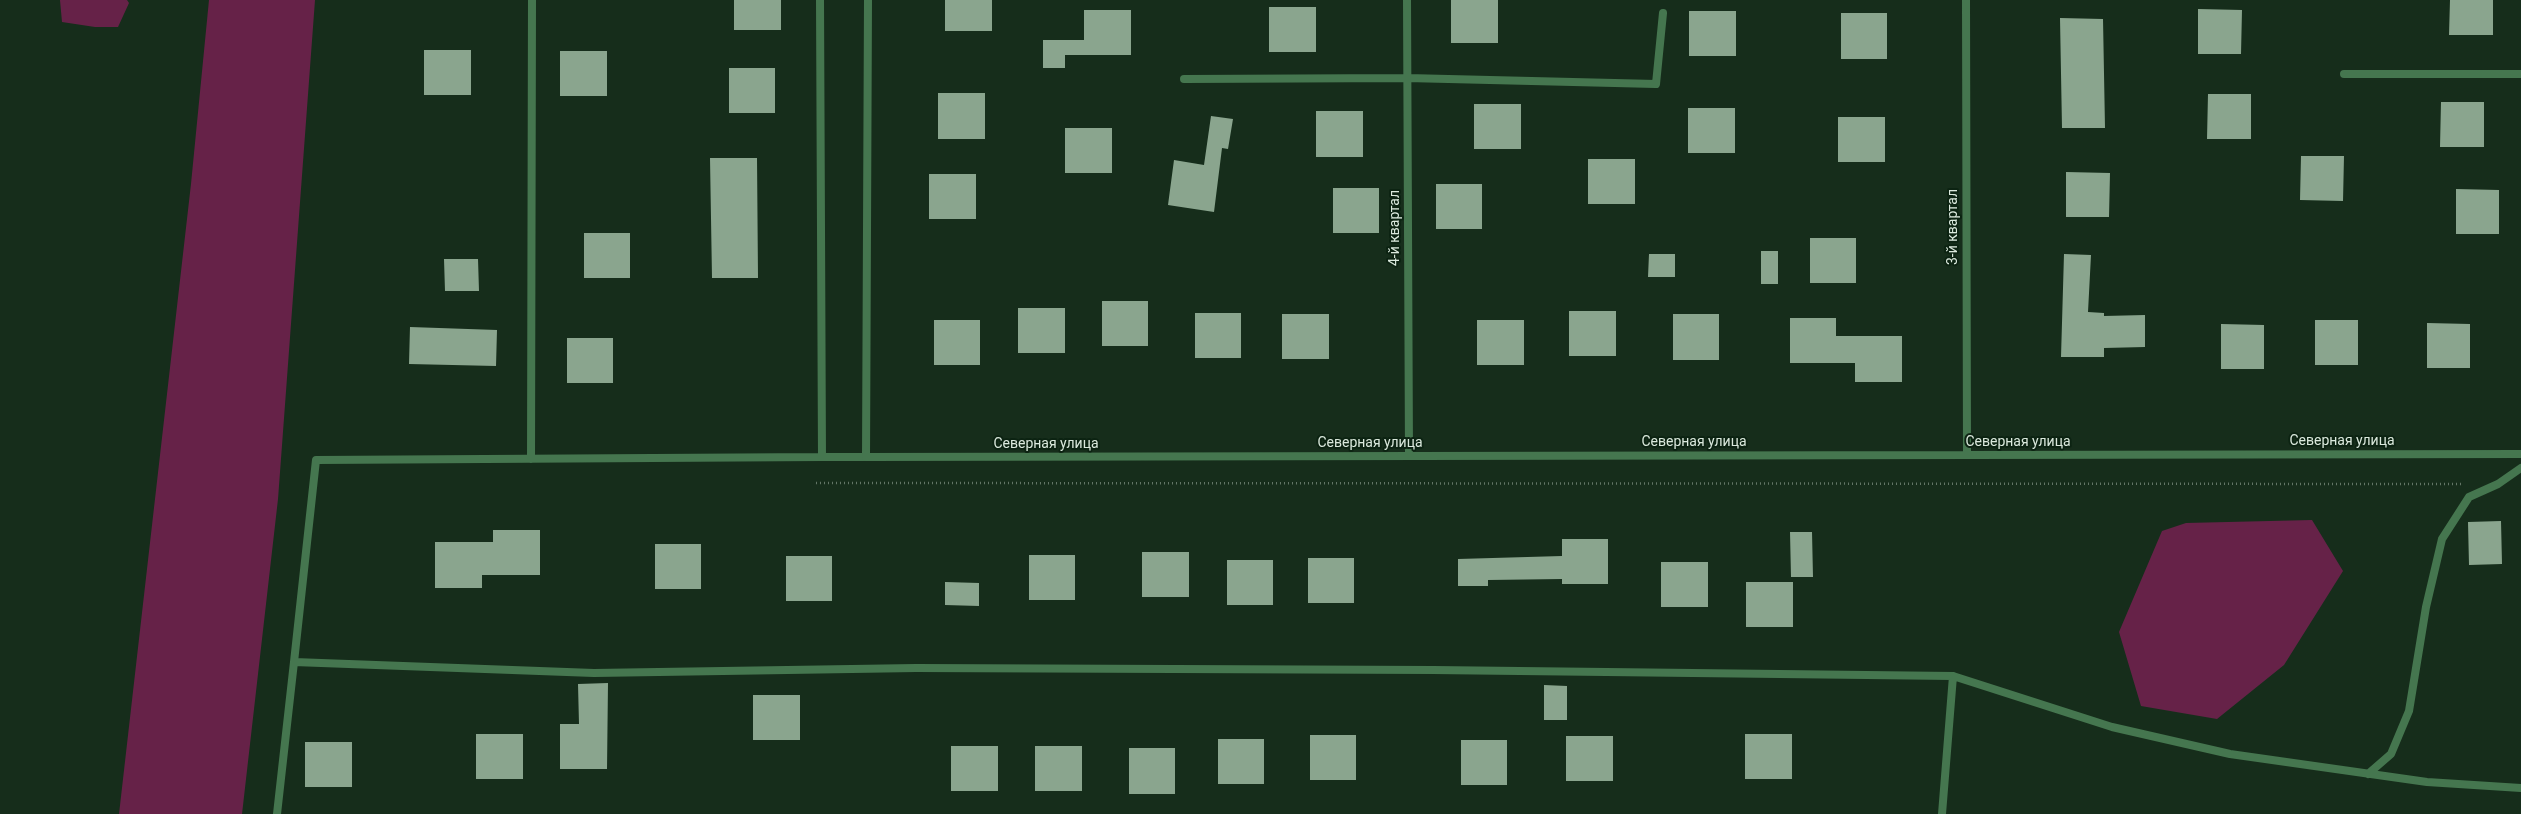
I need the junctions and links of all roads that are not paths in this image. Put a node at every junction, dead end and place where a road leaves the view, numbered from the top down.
1 (532, 0) edge
2 (820, 0) edge
3 (868, 0) edge
4 (1407, 0) edge
5 (1966, 0) edge
6 (1663, 13) dead end
7 (2344, 74) dead end
8 (2521, 74) edge
9 (1407, 78) junction
10 (1184, 79) dead end
11 (2521, 454) edge
12 (1967, 455) junction
13 (1409, 456) junction
14 (822, 457) junction
15 (866, 457) junction
16 (531, 459) junction
17 (2521, 468) edge
18 (294, 662) junction
19 (1953, 676) junction
20 (2368, 774) junction
21 (2521, 788) edge
22 (277, 814) edge
23 (1942, 814) edge

1 - 16 street
2 - 14 street
3 - 15 street
4 - 9 street, 4-й квартал
5 - 12 street, 3-й квартал
6 - 9 street
7 - 8 street
9 - 10 street
9 - 13 street, 4-й квартал
11 - 12 street, Северная улица
12 - 13 street, Северная улица
13 - 15 street, Северная улица
14 - 15 street, Северная улица
14 - 16 street, Северная улица
16 - 18 street, Северная улица
17 - 20 street
18 - 19 street
18 - 22 street
19 - 20 street
19 - 23 street
20 - 21 street

